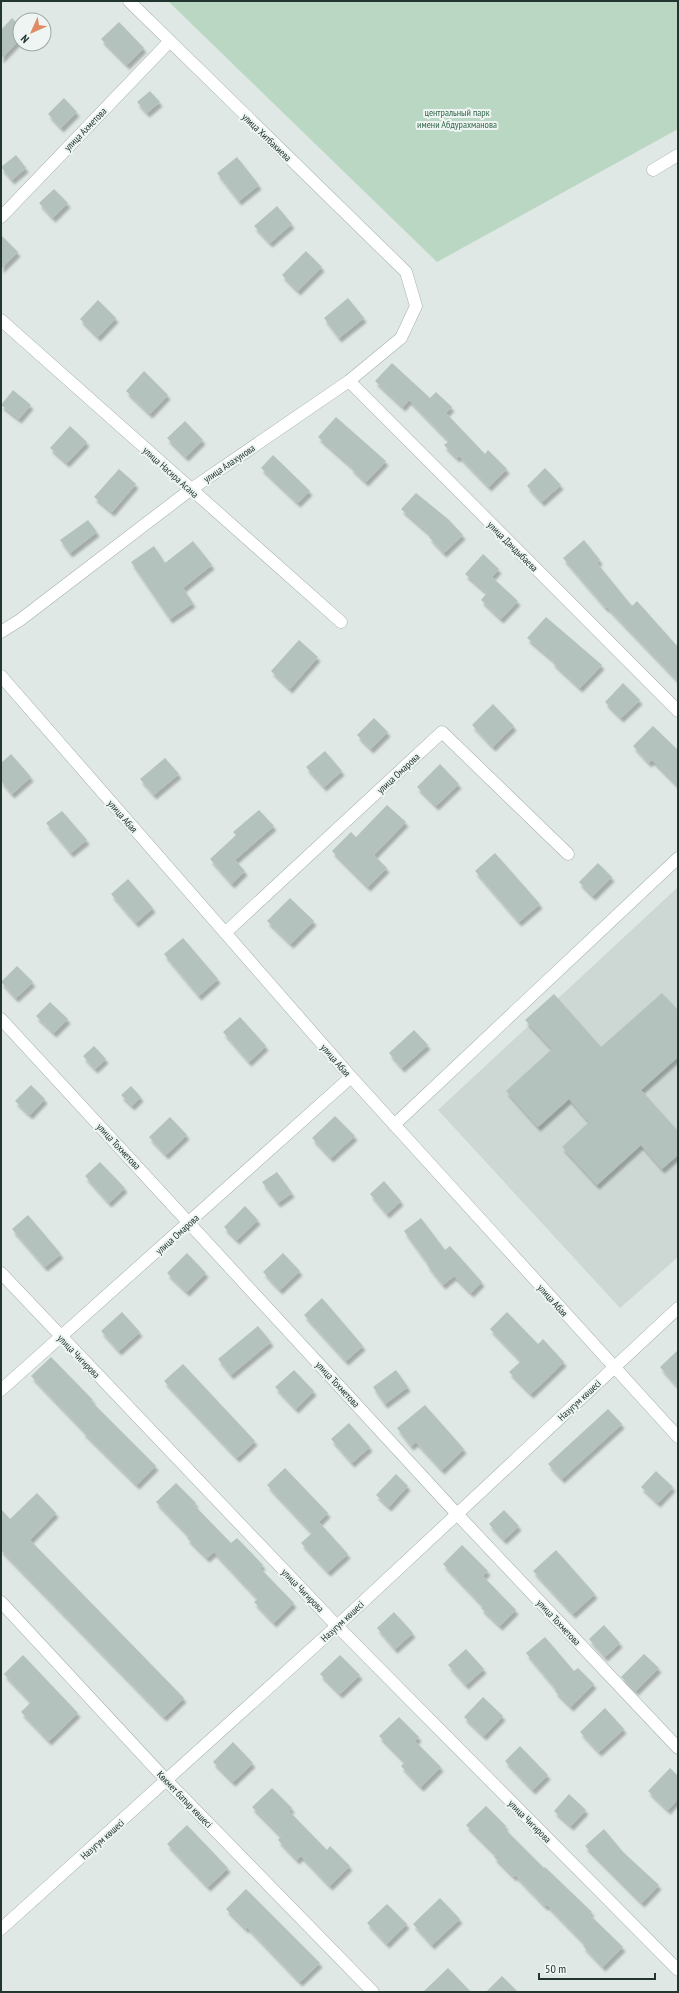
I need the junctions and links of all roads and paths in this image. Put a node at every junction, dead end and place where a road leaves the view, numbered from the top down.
1 (129, 1) edge
2 (170, 41) junction
3 (678, 154) edge
4 (653, 170) dead end
5 (1, 217) edge
6 (406, 272) joint
7 (1, 320) edge
8 (349, 381) junction
9 (190, 490) junction
10 (342, 622) dead end
11 (1, 632) edge
12 (1, 676) edge
13 (678, 711) edge
14 (568, 854) dead end
15 (678, 858) edge
16 (225, 933) junction
17 (1, 1018) edge
18 (351, 1077) junction
19 (394, 1125) junction
20 (190, 1222) junction
21 (1, 1273) edge
22 (678, 1308) edge
23 (61, 1338) junction
24 (614, 1367) junction
25 (1, 1390) edge
26 (678, 1437) edge
27 (457, 1514) junction
28 (1, 1602) edge
29 (337, 1626) junction
30 (678, 1748) edge
31 (167, 1781) junction
32 (1, 1929) edge
33 (678, 1970) edge
34 (373, 1992) edge

1 - 2 street, улица Хитбакиева
2 - 5 street, улица Ахметова
2 - 6 street, улица Хитбакиева
3 - 4 street
6 - 8 street, улица Алахунова
7 - 9 street, улица Насира Асана
8 - 9 street, улица Алахунова
8 - 13 street, улица Дандыбаева
9 - 10 street, улица Насира Асана
9 - 11 street, улица Алахунова
12 - 16 street, улица Абая
14 - 16 street, улица Омарова
15 - 19 street
16 - 18 street, улица Абая
17 - 20 street, улица Тохметова
18 - 19 street, улица Абая
18 - 20 street, улица Омарова
19 - 24 street, улица Абая
20 - 23 street, улица Омарова
20 - 27 street, улица Тохметова
21 - 23 street, улица Чигирова
22 - 24 street, Назугум көшесі
23 - 25 street, улица Омарова
23 - 29 street, улица Чигирова
24 - 26 street, улица Абая
24 - 27 street, Назугум көшесі
27 - 29 street, Назугум көшесі
27 - 30 street, улица Тохметова
28 - 31 street, Көкмет батыр көшесі
29 - 31 street, Назугум көшесі
29 - 33 street, улица Чигирова
31 - 32 street, Назугум көшесі
31 - 34 street, Көкмет батыр көшесі

